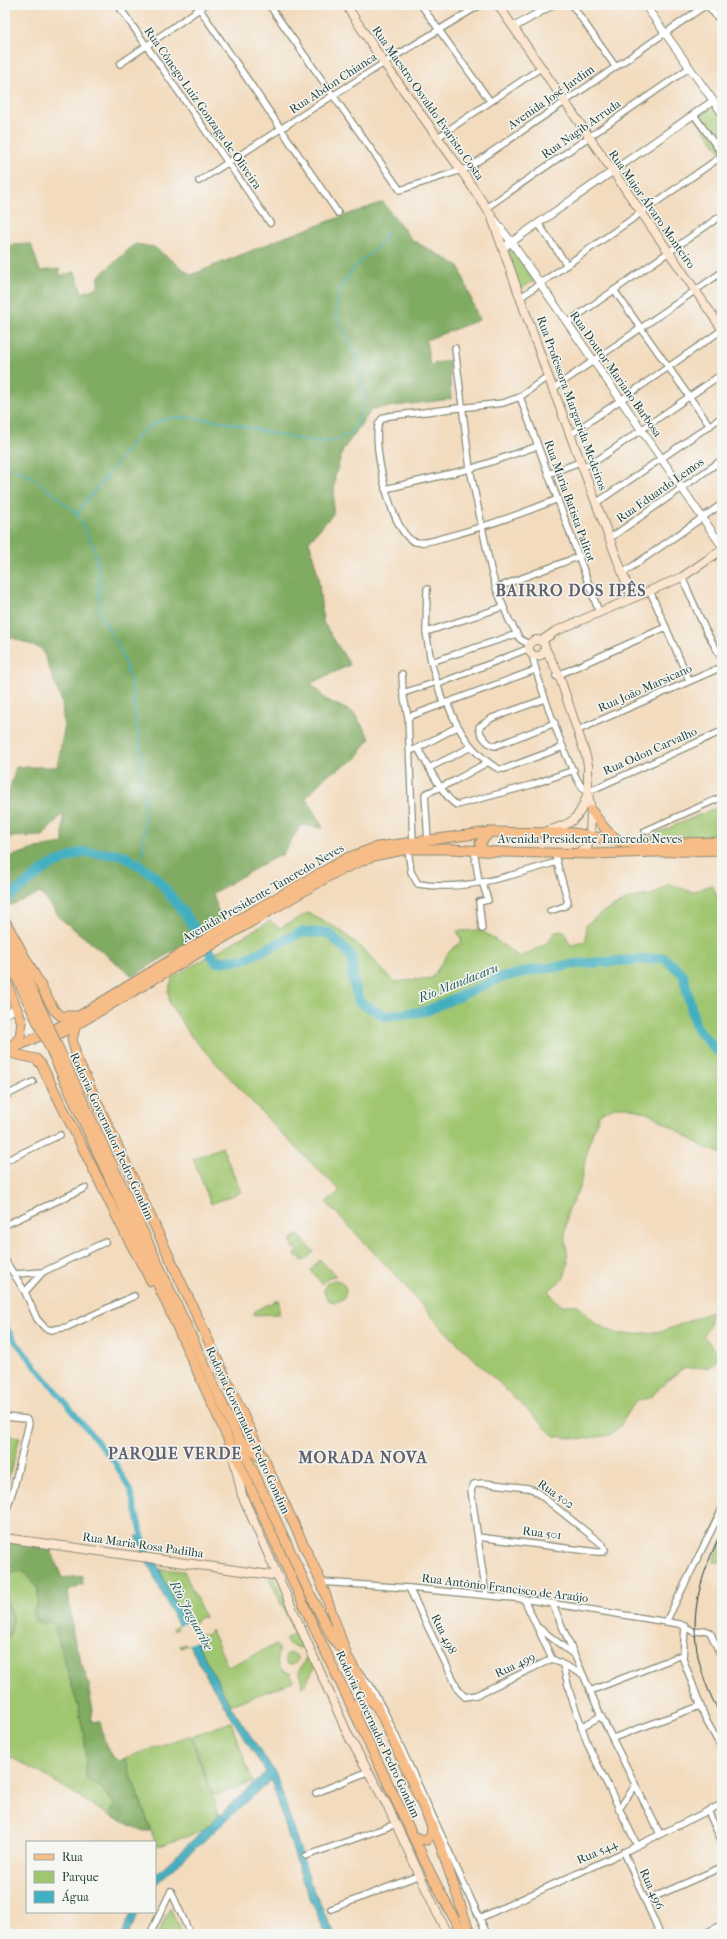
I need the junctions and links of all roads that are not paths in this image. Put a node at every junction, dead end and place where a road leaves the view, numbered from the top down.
1 (118, 5) edge
2 (206, 5) edge
3 (269, 5) edge
4 (346, 5) edge
5 (421, 5) edge
6 (480, 5) edge
7 (498, 5) edge
8 (552, 5) edge
9 (572, 5) edge
10 (645, 5) edge
11 (706, 5) edge
12 (198, 7) edge
13 (722, 23) edge
14 (514, 26) junction
15 (438, 30) junction
16 (664, 33) junction
17 (146, 46) junction
18 (384, 63) junction
19 (120, 64) dead end
20 (615, 66) junction
21 (542, 67) junction
22 (689, 68) junction
23 (333, 97) junction
24 (490, 101) junction
25 (564, 101) junction
26 (713, 101) junction
27 (722, 113) edge
28 (694, 115) junction
29 (282, 129) junction
30 (438, 137) junction
31 (588, 137) junction
32 (722, 155) edge
33 (228, 163) junction
34 (462, 170) junction
35 (612, 172) junction
36 (199, 181) dead end
37 (486, 208) junction
38 (338, 213) dead end
39 (642, 213) junction
40 (491, 215) junction
41 (722, 215) edge
42 (270, 222) dead end
43 (538, 223) junction
44 (512, 242) junction
45 (503, 248) junction
46 (668, 252) junction
47 (567, 265) junction
48 (722, 272) edge
49 (540, 284) junction
50 (614, 290) junction
51 (695, 291) junction
52 (521, 296) junction
53 (567, 323) junction
54 (641, 328) junction
55 (722, 330) edge
56 (455, 348) dead end
57 (593, 362) junction
58 (668, 368) junction
59 (722, 374) edge
60 (548, 376) junction
61 (554, 388) junction
62 (689, 396) junction
63 (520, 397) junction
64 (620, 400) junction
65 (462, 407) junction
66 (722, 418) edge
67 (710, 426) junction
68 (641, 429) junction
69 (570, 435) junction
70 (538, 446) junction
71 (662, 459) junction
72 (722, 460) edge
73 (581, 465) junction
74 (470, 469) junction
75 (548, 474) junction
76 (682, 488) junction
77 (385, 489) junction
78 (558, 499) junction
79 (596, 503) junction
80 (722, 504) edge
81 (702, 518) junction
82 (482, 527) junction
83 (610, 538) junction
84 (722, 546) edge
85 (722, 550) edge
86 (580, 556) junction
87 (623, 573) junction
88 (682, 576) junction
89 (496, 588) junction
90 (427, 589) dead end
91 (650, 591) junction
92 (632, 598) junction
93 (503, 606) junction
94 (599, 612) junction
95 (666, 627) junction
96 (426, 632) junction
97 (517, 634) junction
98 (543, 645) junction
99 (532, 651) junction
100 (722, 659) edge
101 (431, 662) junction
102 (722, 667) edge
103 (535, 670) junction
104 (402, 674) dead end
105 (558, 678) junction
106 (689, 680) junction
107 (438, 683) junction
108 (403, 693) junction
109 (545, 699) junction
110 (445, 703) junction
111 (408, 717) junction
112 (555, 723) junction
113 (457, 727) junction
114 (578, 730) junction
115 (722, 731) edge
116 (471, 746) junction
117 (564, 747) junction
118 (418, 748) junction
119 (410, 751) junction
120 (488, 762) junction
121 (429, 768) junction
122 (574, 770) junction
123 (442, 787) junction
124 (588, 792) junction
125 (722, 797) edge
126 (591, 810) junction
127 (546, 831) junction
128 (645, 831) dead end
129 (490, 832) junction
130 (590, 836) junction
131 (428, 841) junction
132 (620, 842) junction
133 (722, 842) edge
134 (411, 846) junction
135 (474, 850) junction
136 (722, 850) edge
137 (486, 851) junction
138 (576, 853) junction
139 (556, 858) junction
140 (480, 882) junction
141 (550, 911) dead end
142 (5, 921) edge
143 (482, 929) dead end
144 (5, 933) edge
145 (5, 953) edge
146 (5, 979) edge
147 (17, 1008) junction
148 (5, 1014) edge
149 (77, 1020) junction
150 (43, 1024) junction
151 (52, 1041) junction
152 (8, 1054) edge
153 (33, 1082) dead end
154 (5, 1096) edge
155 (60, 1135) dead end
156 (5, 1161) edge
157 (84, 1188) dead end
158 (131, 1205) junction
159 (152, 1219) junction
160 (5, 1225) edge
161 (105, 1242) dead end
162 (5, 1260) edge
163 (43, 1272) junction
164 (15, 1274) junction
165 (25, 1292) junction
166 (134, 1296) dead end
167 (173, 1321) junction
168 (5, 1417) edge
169 (228, 1437) junction
170 (238, 1437) junction
171 (266, 1462) junction
172 (722, 1509) edge
173 (5, 1515) edge
174 (478, 1537) junction
175 (5, 1538) edge
176 (603, 1552) joint
177 (278, 1576) junction
178 (322, 1582) junction
179 (409, 1588) junction
180 (486, 1595) junction
181 (524, 1599) junction
182 (552, 1603) junction
183 (666, 1622) junction
184 (685, 1626) junction
185 (537, 1627) junction
186 (574, 1654) junction
187 (682, 1655) junction
188 (347, 1656) junction
189 (722, 1658) edge
190 (552, 1660) junction
191 (563, 1665) junction
192 (355, 1670) junction
193 (582, 1674) junction
194 (459, 1691) joint
195 (590, 1691) junction
196 (378, 1706) junction
197 (700, 1706) junction
198 (356, 1716) junction
199 (601, 1716) junction
200 (581, 1727) junction
201 (613, 1738) junction
202 (722, 1749) edge
203 (369, 1771) junction
204 (635, 1786) junction
205 (316, 1793) dead end
206 (722, 1804) edge
207 (620, 1809) junction
208 (708, 1811) junction
209 (396, 1824) junction
210 (432, 1827) junction
211 (660, 1834) junction
212 (412, 1835) junction
213 (722, 1842) edge
214 (637, 1845) junction
215 (624, 1852) junction
216 (306, 1856) dead end
217 (722, 1867) edge
218 (420, 1875) junction
219 (645, 1901) junction
220 (331, 1909) dead end
221 (453, 1915) junction
222 (480, 1918) junction
223 (722, 1925) edge
224 (150, 1934) edge
225 (190, 1934) edge
226 (447, 1934) edge
227 (455, 1934) edge
228 (462, 1934) edge
229 (470, 1934) edge
230 (487, 1934) edge
231 (660, 1934) edge
232 (703, 1934) edge

1 - 17 street, Rua Cônego Luiz Gonzaga de Oliveira
2 - 12 street
3 - 23 street
4 - 18 main road, Rua Maestro Osvaldo Evaristo Costa
5 - 15 street
6 - 15 street, Rua Abdon Chianca
7 - 14 main road, Rua Major Álvaro Monteiro
8 - 14 street
9 - 20 street
10 - 16 street
11 - 13 street
11 - 16 street, Avenida José Jardim
12 - 17 street
12 - 29 street
14 - 21 main road, Rua Major Álvaro Monteiro
15 - 18 street, Rua Abdon Chianca
15 - 24 street
16 - 20 street, Avenida José Jardim
16 - 22 street
17 - 19 street
17 - 33 street, Rua Cônego Luiz Gonzaga de Oliveira
18 - 23 street, Rua Abdon Chianca
18 - 30 main road, Rua Maestro Osvaldo Evaristo Costa
20 - 25 street, Avenida José Jardim
21 - 24 street
21 - 25 main road, Rua Major Álvaro Monteiro
22 - 26 street
22 - 31 street, Rua Nagib Arruda
23 - 29 street, Rua Abdon Chianca
23 - 34 street, Avenida José Jardim
24 - 30 street
25 - 31 main road, Rua Major Álvaro Monteiro
25 - 34 street, Avenida José Jardim
26 - 27 street
26 - 28 street
28 - 32 street
28 - 35 street
29 - 33 street, Rua Abdon Chianca
29 - 38 street
30 - 34 main road, Rua Maestro Osvaldo Evaristo Costa
31 - 35 main road, Rua Major Álvaro Monteiro
31 - 37 street, Rua Nagib Arruda
32 - 39 street
33 - 36 street, Rua Abdon Chianca
33 - 42 street, Rua Cônego Luiz Gonzaga de Oliveira
34 - 37 main road, Rua Maestro Osvaldo Evaristo Costa
35 - 39 main road, Rua Major Álvaro Monteiro
35 - 43 street
37 - 40 main road, Rua Maestro Osvaldo Evaristo Costa
39 - 46 main road, Rua Major Álvaro Monteiro
39 - 47 street
40 - 44 street, Rua Doutor Mariano Barbosa
40 - 45 main road, Rua Professora Margarida Medeiros
41 - 46 street
43 - 44 street
43 - 47 street
44 - 45 street
44 - 49 street, Rua Doutor Mariano Barbosa
45 - 52 main road, Rua Professora Margarida Medeiros
46 - 50 street
46 - 51 main road, Rua Major Álvaro Monteiro
47 - 49 street
48 - 51 street
49 - 52 street
49 - 53 street, Rua Doutor Mariano Barbosa
50 - 53 street
50 - 54 street
51 - 54 street
51 - 55 main road, Rua Major Álvaro Monteiro
52 - 60 main road, Rua Professora Margarida Medeiros
53 - 57 street, Rua Doutor Mariano Barbosa
54 - 57 street
54 - 58 street
55 - 58 street
56 - 65 street
57 - 61 street
57 - 64 street, Rua Doutor Mariano Barbosa
58 - 62 street
58 - 64 street
59 - 62 street
60 - 61 main road, Rua Professora Margarida Medeiros
60 - 63 street
61 - 69 main road, Rua Professora Margarida Medeiros
62 - 67 street
62 - 68 street
63 - 65 street
63 - 70 street, Rua Maria Batista Palitot
64 - 68 street, Rua Doutor Mariano Barbosa
64 - 69 street
65 - 74 street
65 - 77 street
66 - 67 street
67 - 71 street
68 - 71 street, Rua Doutor Mariano Barbosa
68 - 73 street
69 - 73 main road, Rua Professora Margarida Medeiros
70 - 74 street
70 - 75 street, Rua Maria Batista Palitot
71 - 76 street, Rua Doutor Mariano Barbosa
71 - 79 street
72 - 76 street, Rua Eduardo Lemos
73 - 75 street
73 - 79 main road, Rua Professora Margarida Medeiros
74 - 77 street
74 - 82 street
75 - 78 street, Rua Maria Batista Palitot
76 - 81 street, Rua Doutor Mariano Barbosa
76 - 83 street, Rua Eduardo Lemos
77 - 82 street
78 - 82 street
78 - 86 street, Rua Maria Batista Palitot
79 - 83 main road, Rua Professora Margarida Medeiros
80 - 81 street
81 - 84 street, Rua Doutor Mariano Barbosa
81 - 87 street
82 - 89 street
83 - 87 main road, Rua Professora Margarida Medeiros
85 - 88 main road
86 - 89 street
86 - 94 street, Rua Maria Batista Palitot
87 - 92 main road, Rua Professora Margarida Medeiros
88 - 91 main road
88 - 100 street
89 - 93 street
90 - 96 street
91 - 92 main road
91 - 95 street
92 - 94 main road
93 - 96 street
93 - 97 street
94 - 98 main road
95 - 105 street
95 - 106 street
96 - 101 street
97 - 99 street
97 - 101 street
98 - 99 main road
98 - 99 main road
98 - 105 main road
99 - 103 street
99 - 105 main road
99 - 107 street
101 - 107 street
102 - 106 street, Rua João Marsicano
103 - 109 street
103 - 110 street
104 - 108 street
105 - 114 main road
106 - 114 street, Rua João Marsicano
107 - 108 street
107 - 110 street
108 - 111 street
109 - 112 street
109 - 112 street
110 - 111 street
110 - 113 street
111 - 119 street
112 - 117 street
113 - 116 street
113 - 118 street
114 - 124 main road
115 - 124 street, Rua Odon Carvalho
116 - 120 street
116 - 121 street
117 - 120 street
117 - 122 street
118 - 119 street
118 - 121 street
119 - 134 street
120 - 123 street
121 - 123 street
122 - 123 street
122 - 124 street
123 - 131 street
124 - 126 main road
124 - 127 main road
125 - 128 street
126 - 130 main road
126 - 132 main road
127 - 129 main road, Avenida Presidente Tancredo Neves
127 - 130 main road, Avenida Presidente Tancredo Neves
129 - 131 main road, Avenida Presidente Tancredo Neves
129 - 137 main road
130 - 132 main road, Avenida Presidente Tancredo Neves
130 - 138 main road
131 - 134 main road, Avenida Presidente Tancredo Neves
132 - 133 main road, Avenida Presidente Tancredo Neves
134 - 135 main road, Avenida Presidente Tancredo Neves
134 - 140 street
134 - 149 main road, Avenida Presidente Tancredo Neves
135 - 137 main road, Avenida Presidente Tancredo Neves
135 - 140 street
136 - 138 main road, Avenida Presidente Tancredo Neves
137 - 139 main road, Avenida Presidente Tancredo Neves
138 - 139 main road, Avenida Presidente Tancredo Neves
139 - 140 street
139 - 141 street
140 - 143 street
142 - 149 main road
144 - 150 main road, Rodovia Governador Pedro Gondim
145 - 150 main road, Rodovia Governador Pedro Gondim
146 - 147 main road
147 - 148 street
147 - 152 main road
149 - 151 main road, Avenida Presidente Tancredo Neves
149 - 159 main road
150 - 151 main road, Rodovia Governador Pedro Gondim, bridge
151 - 152 main road, Avenida Presidente Tancredo Neves
151 - 158 main road, Rodovia Governador Pedro Gondim
151 - 167 main road, Rodovia Governador Pedro Gondim
152 - 167 main road
153 - 154 street
155 - 156 street
157 - 160 street
158 - 159 main road
158 - 170 main road, Rodovia Governador Pedro Gondim
159 - 171 main road
161 - 163 street
162 - 164 street
163 - 164 street
163 - 165 street
164 - 165 street
165 - 166 street
167 - 169 main road, Rodovia Governador Pedro Gondim
168 - 173 street
169 - 177 main road
169 - 198 main road, Rodovia Governador Pedro Gondim
170 - 171 main road
170 - 188 main road, Rodovia Governador Pedro Gondim
171 - 178 main road
172 - 183 street
174 - 176 street, Rua 501
174 - 176 street, Rua 502
174 - 180 street
175 - 177 main road, Rua Maria Rosa Padilha
177 - 203 main road
178 - 179 street, Rua Antônio Francisco de Araújo
178 - 188 main road
179 - 180 street, Rua Antônio Francisco de Araújo
179 - 194 street, Rua 498
180 - 181 street, Rua Antônio Francisco de Araújo
181 - 182 street, Rua Antônio Francisco de Araújo
181 - 185 street
182 - 183 street, Rua Antônio Francisco de Araújo
182 - 186 street
183 - 184 street, Rua Antônio Francisco de Araújo
184 - 187 street
184 - 189 street, Rua Antônio Francisco de Araújo
185 - 186 street
185 - 190 street
186 - 193 street
187 - 195 street
187 - 197 street
188 - 192 main road, Rodovia Governador Pedro Gondim
190 - 191 street, Rua 499
190 - 194 street, Rua 499
191 - 193 street, Rua 499
191 - 200 street
192 - 196 main road, Rodovia Governador Pedro Gondim
192 - 222 street
193 - 195 street
195 - 199 street
196 - 198 main road
196 - 210 main road, Rodovia Governador Pedro Gondim
197 - 201 street
197 - 202 street
198 - 212 main road, Rodovia Governador Pedro Gondim
199 - 200 street
199 - 201 street
200 - 207 street
201 - 204 street
203 - 205 street
203 - 209 main road
204 - 207 street
204 - 211 street
206 - 208 street, Rua 544
207 - 214 street
208 - 211 street, Rua 544
208 - 213 street
209 - 216 street
209 - 218 main road
210 - 212 main road
210 - 229 main road, Rodovia Governador Pedro Gondim
211 - 214 street, Rua 544
212 - 221 main road, Rodovia Governador Pedro Gondim
214 - 215 street, Rua 544
215 - 219 street, Rua 496
215 - 222 street, Rua 544
217 - 219 street
218 - 220 street
218 - 226 main road
219 - 231 street, Rua 496
221 - 227 main road
221 - 228 main road, Rodovia Governador Pedro Gondim
222 - 230 street
223 - 232 street
224 - 225 street

